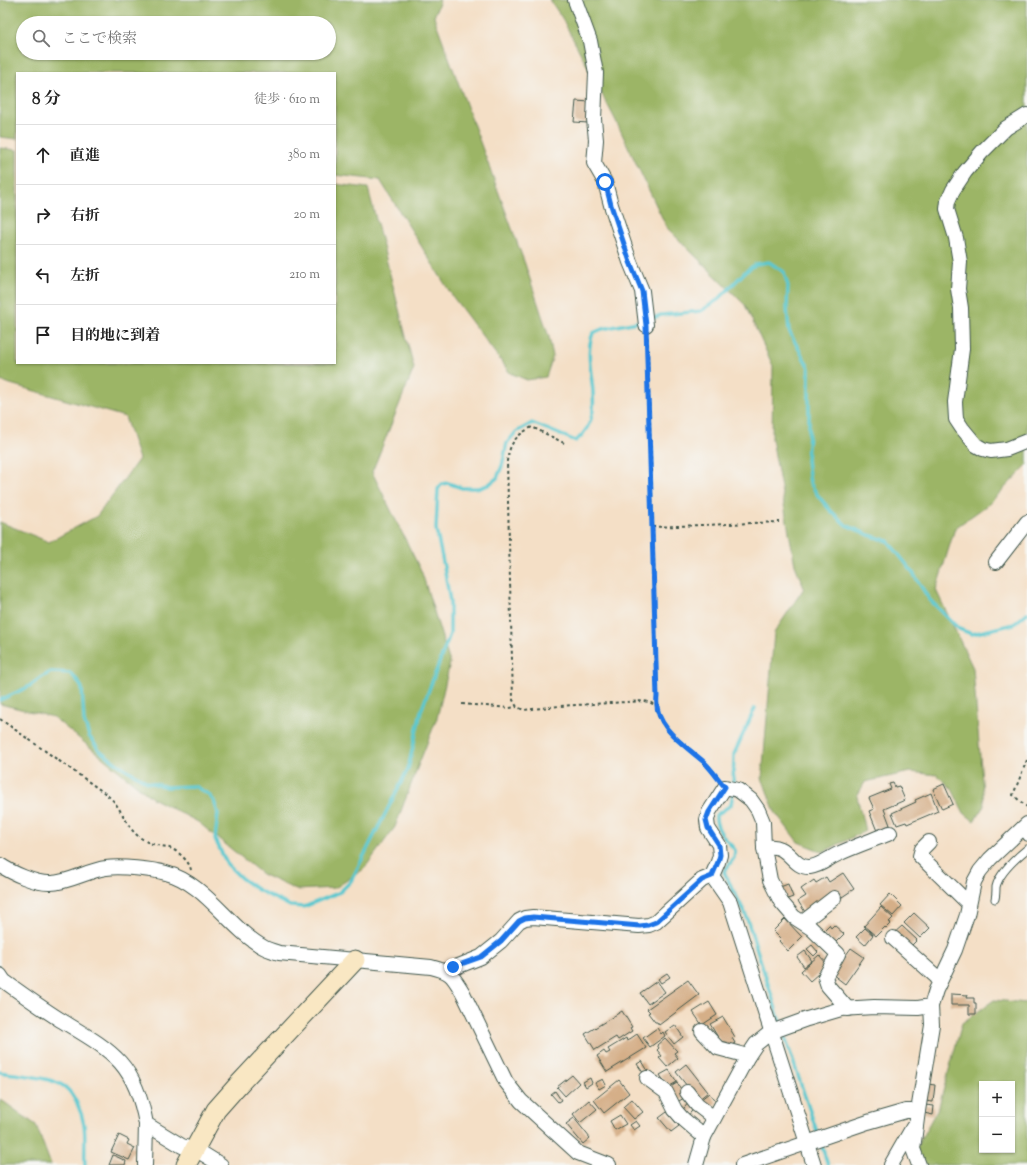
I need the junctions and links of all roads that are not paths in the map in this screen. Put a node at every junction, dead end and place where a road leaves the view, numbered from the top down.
1 (575, 0) edge
2 (1027, 115) edge
3 (646, 322) road end
4 (1027, 441) edge
5 (1027, 522) edge
6 (996, 562) dead end
7 (1025, 830) edge
8 (890, 833) dead end
9 (929, 842) dead end
10 (764, 848) junction
11 (1027, 849) edge
12 (0, 865) edge
13 (712, 876) junction
14 (834, 898) dead end
15 (995, 900) dead end
16 (969, 904) junction
17 (803, 922) junction
18 (893, 938) dead end
19 (355, 960) junction
20 (446, 970) junction
21 (0, 976) edge
22 (940, 980) junction
23 (931, 1006) junction
24 (848, 1009) junction
25 (779, 1029) junction
26 (702, 1030) dead end
27 (748, 1056) junction
28 (648, 1078) dead end
29 (687, 1092) dead end
30 (917, 1117) junction
31 (714, 1118) junction
32 (146, 1124) junction
33 (704, 1137) junction
34 (815, 1141) junction
35 (190, 1158) edge
36 (145, 1165) edge
37 (221, 1165) edge
38 (609, 1165) edge
39 (696, 1165) edge
40 (742, 1165) edge
41 (814, 1165) edge
42 (892, 1165) edge
43 (919, 1165) edge

1 - 3 street
2 - 4 street
5 - 6 street
7 - 16 street
8 - 10 street
9 - 16 street
10 - 13 street
10 - 17 street
11 - 15 lane
12 - 19 street
13 - 20 street
13 - 25 street
14 - 17 street
16 - 22 street
17 - 24 street
18 - 22 street
19 - 20 street
19 - 35 street
20 - 38 street
21 - 32 street
22 - 23 street
23 - 24 street
23 - 30 street
24 - 25 street
25 - 27 street
25 - 34 street
26 - 27 street
27 - 31 street
28 - 33 street
29 - 31 street
30 - 34 street
30 - 42 street
30 - 43 street
31 - 33 street
32 - 35 street
32 - 36 street
33 - 39 street
34 - 40 street
34 - 41 street
35 - 37 street

